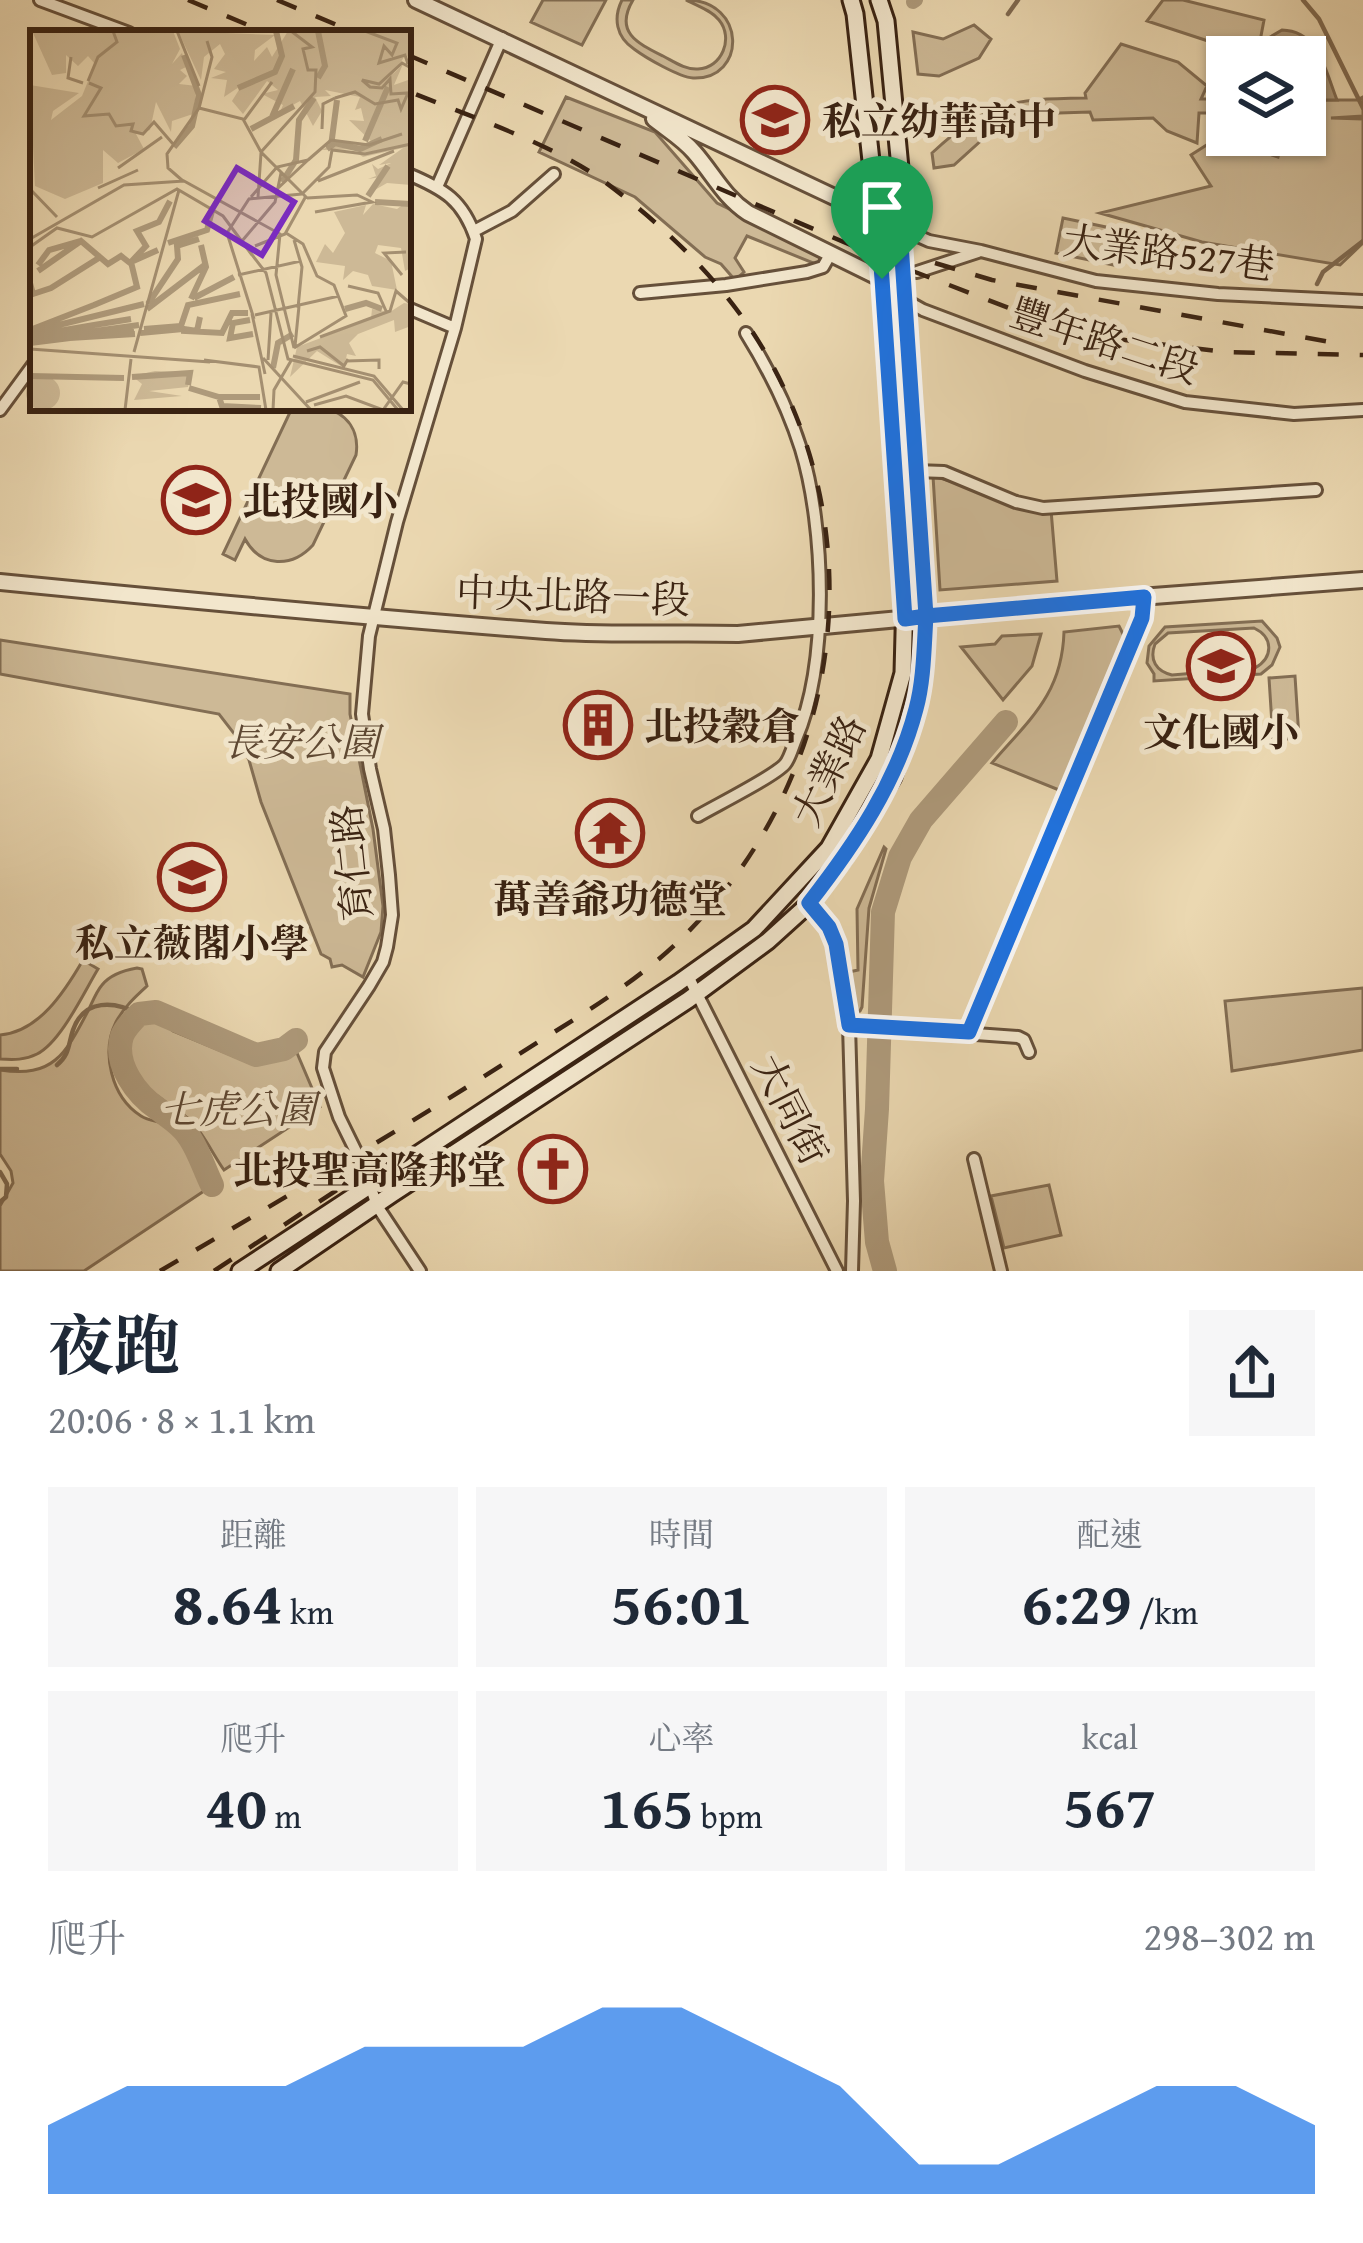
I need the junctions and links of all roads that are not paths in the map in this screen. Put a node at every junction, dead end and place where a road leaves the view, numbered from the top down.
1 (40, 0) edge
2 (416, 0) edge
3 (459, 0) edge
4 (851, 0) edge
5 (879, 0) edge
6 (451, 16) junction
7 (121, 30) edge
8 (502, 38) junction
9 (636, 105) junction
10 (554, 174) dead end
11 (411, 175) edge
12 (437, 187) junction
13 (877, 216) junction
14 (900, 228) junction
15 (474, 231) junction
16 (981, 251) junction
17 (831, 253) junction
18 (916, 272) dead end
19 (882, 279) junction
20 (640, 293) dead end
21 (907, 301) junction
22 (1363, 301) edge
23 (411, 309) edge
24 (455, 328) junction
25 (746, 333) dead end
26 (30, 369) edge
27 (0, 410) edge
28 (1363, 410) edge
29 (915, 471) junction
30 (1316, 490) dead end
31 (1363, 580) edge
32 (0, 582) edge
33 (1144, 597) junction
34 (926, 616) junction
35 (372, 617) junction
36 (905, 619) junction
37 (819, 626) junction
38 (698, 816) dead end
39 (809, 903) junction
40 (688, 976) junction
41 (697, 993) junction
42 (853, 1026) junction
43 (969, 1032) junction
44 (1029, 1052) dead end
45 (974, 1160) dead end
46 (370, 1185) junction
47 (377, 1206) junction
48 (240, 1271) edge
49 (279, 1271) edge
50 (420, 1271) edge
51 (837, 1271) edge
52 (852, 1271) edge
53 (1001, 1271) edge

1 - 7 street
2 - 6 street
3 - 6 street
4 - 13 main road, 大業路
5 - 14 main road, 大業路
6 - 8 street
8 - 9 street
8 - 12 street
9 - 13 street
9 - 17 street
10 - 15 street
11 - 12 street
12 - 15 street
13 - 14 street
13 - 19 main road, 大業路
14 - 16 street, 大業路527巷
14 - 21 main road, 大業路
15 - 24 street, 育仁路
16 - 18 street
16 - 22 street, 大業路527巷
17 - 19 street
17 - 20 street
19 - 21 street
19 - 36 main road, 大業路
21 - 28 street, 豐年路二段
21 - 29 main road, 大業路
23 - 24 street
24 - 35 street, 育仁路
25 - 37 street
26 - 27 street
29 - 30 street
29 - 34 main road, 大業路
31 - 33 street, 中央北路一段
32 - 35 street, 中央北路一段
33 - 34 street, 中央北路一段
33 - 43 street
34 - 36 street, 中央北路一段
34 - 39 main road, 大業路
35 - 37 street, 中央北路一段
35 - 46 street, 育仁路
36 - 37 street, 中央北路一段
36 - 40 main road, 大業路
37 - 38 street
39 - 41 main road, 大業路
39 - 42 street
40 - 41 street, 大同街
40 - 46 main road, 大業路
41 - 47 main road, 大業路
41 - 51 street, 大同街
42 - 43 street
42 - 52 street
43 - 44 street
45 - 53 street
46 - 47 street, 育仁路
46 - 48 main road, 大業路
47 - 49 main road, 大業路
47 - 50 street, 育仁路

